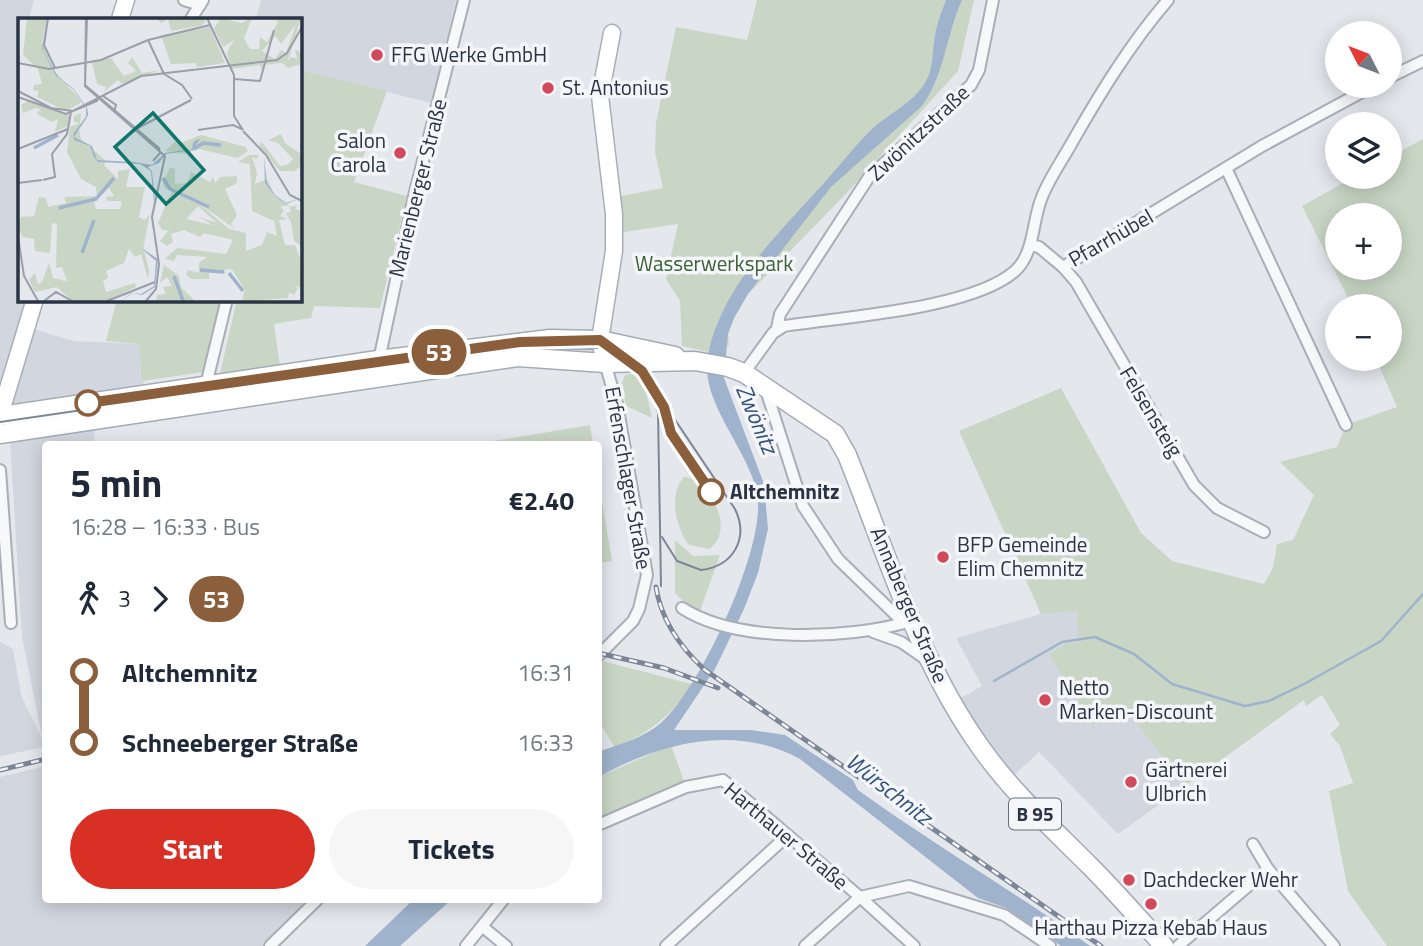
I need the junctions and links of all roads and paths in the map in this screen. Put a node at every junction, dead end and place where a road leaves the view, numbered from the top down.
1 (126, 0) edge
2 (184, 0) edge
3 (464, 0) edge
4 (993, 0) edge
5 (1168, 0) edge
6 (201, 3) edge
7 (120, 18) edge
8 (192, 18) edge
9 (612, 33) dead end
10 (1423, 61) edge
11 (1402, 71) edge
12 (1351, 98) edge
13 (1226, 168) junction
14 (1030, 245) junction
15 (1063, 267) junction
16 (34, 301) edge
17 (227, 301) edge
18 (777, 328) junction
19 (600, 340) junction
20 (700, 361) junction
21 (606, 363) junction
22 (379, 369) junction
23 (736, 370) junction
24 (206, 385) junction
25 (765, 387) junction
26 (147, 396) junction
27 (0, 415) edge
28 (0, 422) edge
29 (1346, 425) dead end
30 (0, 433) edge
31 (0, 470) edge
32 (1264, 532) dead end
33 (682, 608) dead end
34 (907, 622) junction
35 (11, 623) dead end
36 (870, 631) junction
37 (602, 652) edge
38 (931, 663) junction
39 (602, 823) edge
40 (787, 836) junction
41 (1252, 844) dead end
42 (1268, 869) junction
43 (860, 897) junction
44 (314, 903) edge
45 (501, 903) edge
46 (483, 926) junction
47 (1327, 944) edge
48 (270, 946) edge
49 (466, 946) edge
50 (506, 946) edge
51 (666, 946) edge
52 (805, 946) edge
53 (914, 946) edge
54 (1050, 946) edge
55 (1164, 946) edge
56 (1178, 946) edge

1 - 7 main road
2 - 6 street
3 - 22 street, Marienberger Straße
4 - 18 street, Zwönitzstraße
5 - 14 street
6 - 8 street
9 - 19 main road, Erfenschlager Straße
10 - 11 street
12 - 13 street, Pfarrhübel
13 - 15 street, Pfarrhübel
13 - 29 street
14 - 15 street, Pfarrhübel
14 - 18 street
15 - 32 street, Felsensteig
16 - 27 main road
17 - 24 street
18 - 23 street
19 - 20 main road, Annaberger Straße / B 95
19 - 21 main road, Erfenschlager Straße
19 - 22 main road, Annaberger Straße / B 95
20 - 21 main road, Annaberger Straße / B 95
20 - 23 main road, Annaberger Straße / B 95
21 - 22 main road, Annaberger Straße / B 95
21 - 37 street, Erfenschlager Straße
22 - 24 main road, Annaberger Straße / B 95
22 - 30 main road, Annaberger Straße / B 95
23 - 25 main road, Annaberger Straße / B 95
24 - 26 main road, Annaberger Straße / B 95
25 - 34 street
25 - 34 main road, Annaberger Straße / B 95
26 - 27 main road, Annaberger Straße / B 95
26 - 28 main road, B 95
31 - 35 street
33 - 36 street
34 - 36 street
34 - 38 main road, Annaberger Straße / B 95
36 - 38 street
38 - 55 main road, Annaberger Straße / B 95
39 - 40 street, Harthauer Straße
40 - 43 street, Harthauer Straße
40 - 51 street
41 - 42 street
42 - 47 street
42 - 56 street
43 - 52 street
43 - 53 street
43 - 54 street, Harthauer Straße
44 - 48 street
45 - 46 street
46 - 49 street
46 - 50 street

